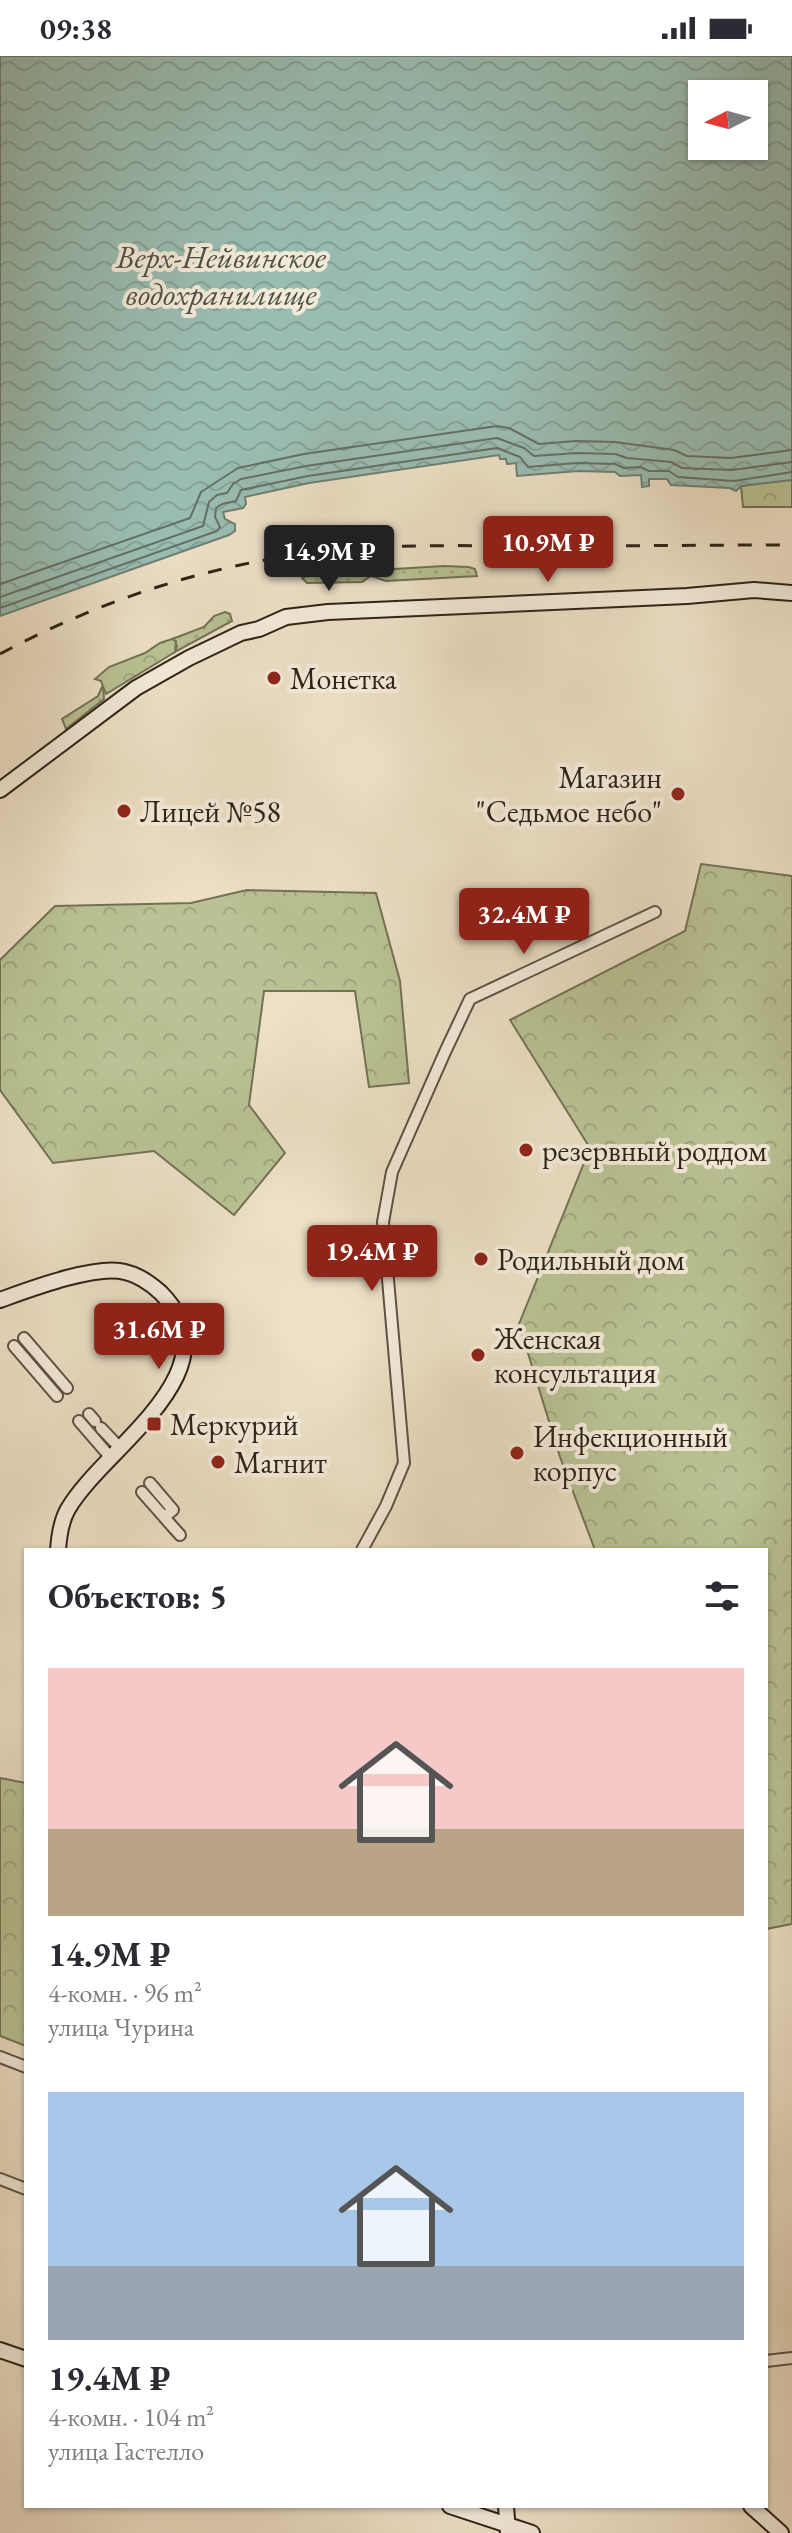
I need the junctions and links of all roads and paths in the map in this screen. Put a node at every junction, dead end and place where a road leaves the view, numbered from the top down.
1 (792, 593) edge
2 (0, 790) edge
3 (655, 912) dead end
4 (0, 1300) edge
5 (24, 1338) dead end
6 (14, 1346) dead end
7 (67, 1388) dead end
8 (57, 1396) dead end
9 (79, 1421) dead end
10 (95, 1421) dead end
11 (115, 1453) junction
12 (150, 1483) dead end
13 (142, 1492) dead end
14 (164, 1517) junction
15 (180, 1535) dead end
16 (58, 1548) edge
17 (363, 1548) edge
18 (0, 2057) edge
19 (24, 2066) edge
20 (0, 2179) edge
21 (24, 2188) edge
22 (0, 2350) edge
23 (24, 2358) edge
24 (792, 2358) edge
25 (768, 2361) edge
26 (455, 2508) edge
27 (506, 2508) edge
28 (753, 2508) edge
29 (508, 2529) edge
30 (532, 2533) edge
31 (781, 2533) edge

1 - 2 street
3 - 17 street
4 - 11 street
5 - 7 street
6 - 8 street
9 - 11 street
10 - 11 street
11 - 16 street
12 - 14 street
13 - 14 street
14 - 15 street
18 - 19 street
20 - 21 street
22 - 23 street
24 - 25 street
26 - 29 street
27 - 29 street
28 - 31 street
29 - 30 street

